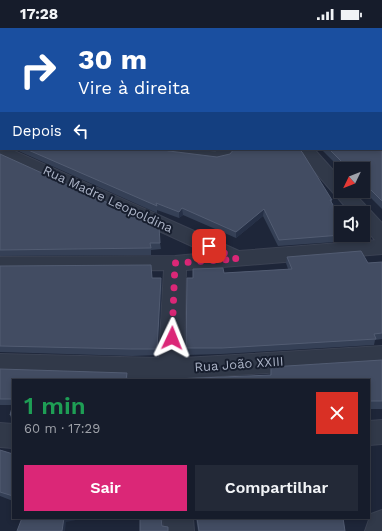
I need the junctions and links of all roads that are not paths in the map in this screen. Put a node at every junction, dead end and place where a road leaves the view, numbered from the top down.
1 (224, 150) edge
2 (305, 150) edge
3 (0, 151) edge
4 (169, 151) edge
5 (334, 182) edge
6 (348, 198) edge
7 (355, 206) edge
8 (370, 222) edge
9 (382, 235) edge
10 (382, 247) edge
11 (237, 259) junction
12 (175, 263) junction
13 (0, 264) edge
14 (382, 356) edge
15 (0, 364) edge
16 (171, 374) edge
17 (382, 432) edge
18 (370, 433) edge
19 (0, 435) edge
20 (12, 436) edge
21 (178, 519) edge
22 (382, 525) edge
23 (179, 531) edge
24 (380, 531) edge

1 - 4 street
2 - 5 street
3 - 11 street, Rua Madre Leopoldina
6 - 7 street
8 - 9 street
10 - 11 street
11 - 12 street
12 - 13 street
12 - 16 street
14 - 16 street, Rua João XXIII
15 - 16 street, Rua João XXIII
17 - 18 street
19 - 20 street
21 - 23 street
22 - 24 street

